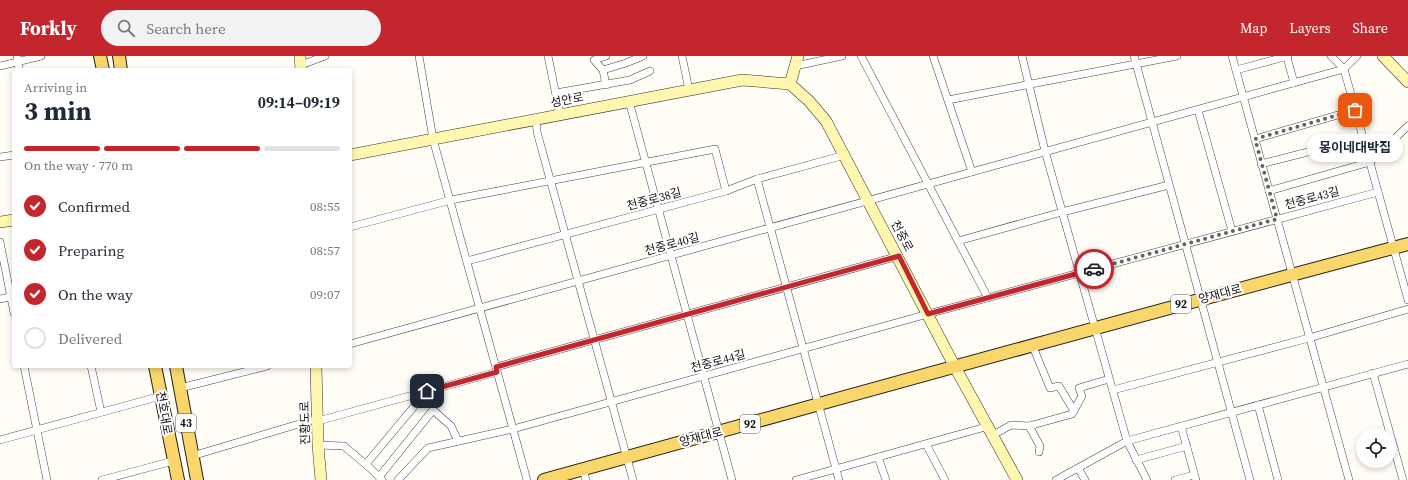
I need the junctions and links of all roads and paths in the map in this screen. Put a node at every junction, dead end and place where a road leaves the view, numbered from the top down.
1 (41, 56) edge
2 (100, 56) edge
3 (119, 56) edge
4 (325, 56) edge
5 (419, 56) edge
6 (548, 56) edge
7 (606, 56) edge
8 (643, 56) edge
9 (682, 56) edge
10 (842, 56) edge
11 (861, 56) edge
12 (933, 56) edge
13 (1022, 56) edge
14 (1134, 56) edge
15 (1177, 56) edge
16 (1232, 56) edge
17 (1331, 56) edge
18 (1357, 56) edge
19 (1383, 56) edge
20 (1287, 57) edge
21 (797, 61) edge
22 (18, 63) edge
23 (301, 64) edge
24 (1136, 65) junction
25 (0, 66) edge
26 (103, 68) edge
27 (121, 68) edge
28 (1344, 69) junction
29 (603, 70) junction
30 (1236, 70) junction
31 (650, 71) dead end
32 (1408, 82) edge
33 (1294, 83) junction
34 (790, 84) junction
35 (606, 85) junction
36 (1029, 86) junction
37 (689, 90) junction
38 (556, 93) junction
39 (1243, 98) junction
40 (948, 100) junction
41 (629, 102) junction
42 (1198, 110) junction
43 (1355, 110) junction
44 (560, 115) junction
45 (536, 119) junction
46 (1152, 123) junction
47 (1408, 126) edge
48 (1363, 138) junction
49 (433, 139) junction
50 (1255, 139) junction
51 (1045, 151) junction
52 (12, 155) edge
53 (352, 155) edge
54 (845, 155) junction
55 (0, 158) edge
56 (1370, 162) junction
57 (646, 163) junction
58 (1262, 164) junction
59 (972, 172) junction
60 (757, 179) junction
61 (550, 180) junction
62 (929, 184) junction
63 (1169, 185) junction
64 (726, 191) junction
65 (1269, 191) junction
66 (1378, 192) junction
67 (451, 200) junction
68 (869, 201) junction
69 (658, 209) junction
70 (1062, 212) junction
71 (1277, 219) junction
72 (12, 220) edge
73 (0, 222) edge
74 (352, 225) edge
75 (771, 228) junction
76 (1232, 232) junction
77 (565, 234) junction
78 (958, 241) junction
79 (0, 242) edge
80 (1185, 244) junction
81 (1408, 244) edge
82 (1394, 248) junction
83 (671, 256) junction
84 (899, 256) junction
85 (467, 261) junction
86 (1079, 273) junction
87 (1292, 275) junction
88 (579, 281) junction
89 (787, 288) junction
90 (12, 296) edge
91 (988, 298) junction
92 (0, 299) edge
93 (1199, 300) junction
94 (1408, 300) edge
95 (480, 308) junction
96 (1408, 309) edge
97 (928, 314) junction
98 (687, 315) junction
99 (1095, 329) junction
100 (1309, 338) junction
101 (595, 340) junction
102 (352, 343) edge
103 (1033, 347) junction
104 (803, 349) junction
105 (1217, 363) junction
106 (1408, 364) edge
107 (956, 367) junction
108 (24, 368) edge
109 (91, 368) edge
110 (155, 368) edge
111 (176, 368) edge
112 (253, 368) edge
113 (316, 368) edge
114 (497, 370) junction
115 (1373, 373) junction
116 (704, 376) junction
117 (1109, 379) junction
118 (1323, 387) junction
119 (180, 388) junction
120 (1113, 390) junction
121 (427, 391) junction
122 (161, 396) junction
123 (612, 401) junction
124 (819, 405) junction
125 (1258, 405) junction
126 (1074, 411) junction
127 (100, 412) junction
128 (1231, 412) junction
129 (319, 420) junction
130 (1029, 426) junction
131 (1181, 426) junction
132 (37, 428) junction
133 (513, 429) junction
134 (991, 430) junction
135 (719, 432) junction
136 (0, 440) edge
137 (458, 441) junction
138 (1127, 441) junction
139 (926, 444) junction
140 (318, 445) junction
141 (1187, 446) junction
142 (1039, 452) dead end
143 (192, 456) junction
144 (627, 457) junction
145 (878, 457) junction
146 (173, 460) junction
147 (1136, 460) junction
148 (366, 464) junction
149 (1078, 468) junction
150 (836, 469) junction
151 (585, 475) edge
152 (1195, 477) edge
153 (381, 479) edge
154 (1403, 479) edge
155 (47, 480) edge
156 (102, 480) edge
157 (178, 480) edge
158 (197, 480) edge
159 (321, 480) edge
160 (398, 480) edge
161 (527, 480) edge
162 (544, 480) edge
163 (633, 480) edge
164 (732, 480) edge
165 (796, 480) edge
166 (839, 480) edge
167 (886, 480) edge
168 (945, 480) edge
169 (1017, 480) edge
170 (1056, 480) edge
171 (1085, 480) edge
172 (1147, 480) edge
173 (1175, 480) edge
174 (1250, 480) edge
175 (1278, 480) edge
176 (1349, 480) edge

1 - 22 street
2 - 26 main road
3 - 27 main road
4 - 23 street
5 - 49 street
6 - 38 street
7 - 29 street
8 - 29 street
9 - 37 street
10 - 21 street
11 - 62 street
12 - 40 street
13 - 36 street
14 - 24 street
15 - 24 street
16 - 30 street
17 - 28 street
18 - 28 street
19 - 32 main road
20 - 30 street
20 - 33 street
21 - 34 main road
22 - 25 street
24 - 36 street
24 - 46 street
28 - 33 street, 천중로40길
28 - 43 street
29 - 35 street
30 - 39 street
31 - 35 street
33 - 39 street, 천중로40길
34 - 37 main road, 성안로
34 - 54 main road, 천중로
35 - 38 street
36 - 40 street
36 - 51 street
37 - 41 main road, 성안로
38 - 44 street
39 - 42 street, 천중로40길
39 - 50 street
40 - 59 street
41 - 44 main road, 성안로
41 - 57 street
42 - 46 street, 천중로40길
42 - 76 street
43 - 48 street
43 - 50 street
44 - 45 main road, 성안로
45 - 49 main road, 성안로
45 - 61 street
46 - 51 street, 천중로40길
46 - 63 street
47 - 56 street
48 - 56 street
48 - 58 street
49 - 53 main road, 성안로
49 - 67 street
50 - 58 street
51 - 59 street, 천중로40길
51 - 70 street
52 - 55 street
54 - 60 street, 천중로38길
54 - 68 main road, 천중로
56 - 65 street
56 - 66 street
57 - 61 street
57 - 64 street
57 - 69 street
58 - 65 street
59 - 62 street, 천중로40길
60 - 64 street, 천중로38길
60 - 75 street
61 - 67 street
61 - 77 street
62 - 68 street, 천중로40길
62 - 78 street
63 - 70 street
63 - 80 street
64 - 69 street, 천중로38길
65 - 71 street
66 - 71 street, 천중로43길
66 - 82 street
67 - 74 street
67 - 85 street
68 - 75 street, 천중로40길
68 - 84 main road, 천중로
69 - 77 street, 천중로38길
69 - 83 street
70 - 78 street
70 - 86 street
71 - 76 street, 천중로43길
71 - 87 street
72 - 73 main road
75 - 83 street, 천중로40길
75 - 89 street
76 - 80 street, 천중로43길
77 - 85 street, 천중로38길
77 - 88 street
78 - 91 street
79 - 90 street
80 - 86 street, 천중로43길
80 - 93 street
81 - 82 main road, 양재대로 / 92
82 - 87 main road, 양재대로 / 92
82 - 94 street
83 - 88 street, 천중로40길
83 - 98 street
84 - 89 street
84 - 97 main road, 천중로
85 - 95 street
86 - 91 street, 천중로43길
86 - 99 street
87 - 93 main road, 양재대로 / 92
87 - 100 street
88 - 95 street, 천중로40길
88 - 101 street
89 - 98 street
89 - 104 street
90 - 92 street
91 - 97 street, 천중로43길
93 - 99 main road, 양재대로 / 92
93 - 105 street
95 - 102 street, 천중로40길
95 - 114 street
96 - 100 street
97 - 104 street, 천중로44길
97 - 107 main road, 천중로
98 - 101 street
98 - 116 street
99 - 103 main road, 양재대로 / 92
99 - 117 street
100 - 105 street
100 - 118 street
101 - 114 street
101 - 123 street
103 - 107 main road, 양재대로 / 92
103 - 126 street
104 - 116 street, 천중로44길
104 - 124 street
105 - 120 street
105 - 128 street
106 - 115 street
107 - 124 main road, 양재대로 / 92
107 - 134 main road, 천중로
108 - 132 street
109 - 127 street
110 - 122 main road, 천호대로 / 43
111 - 119 main road, 천호대로 / 43
112 - 119 street
113 - 129 main road, 진황도로
114 - 121 street
114 - 133 street
115 - 118 street
115 - 154 street
116 - 123 street, 천중로44길
116 - 135 street
117 - 120 street
117 - 126 street
118 - 125 street
118 - 176 street
119 - 143 main road, 천호대로 / 43
120 - 138 street
121 - 129 street
121 - 148 street
122 - 127 street
122 - 146 main road, 천호대로 / 43
123 - 133 street, 천중로44길
123 - 144 street
124 - 135 main road, 양재대로 / 92
124 - 150 street
125 - 128 street
125 - 175 street
126 - 130 street
127 - 132 street
128 - 131 street
128 - 174 street
129 - 140 main road, 진황도로
129 - 143 street
130 - 134 street
130 - 142 street
131 - 138 street
131 - 141 street
132 - 136 street
132 - 155 street
133 - 137 street, 천중로44길
133 - 161 street
134 - 139 street
134 - 169 main road, 천중로
135 - 144 main road, 양재대로 / 92
135 - 164 street
137 - 153 street
137 - 160 street, 천중로44길
138 - 147 street
138 - 149 street
139 - 145 street
139 - 168 street
140 - 148 street
140 - 159 main road, 진황도로
141 - 147 street
141 - 152 street
143 - 158 main road, 천호대로 / 43
144 - 151 main road, 양재대로 / 92
144 - 163 street
145 - 150 street
145 - 167 street
146 - 156 street
146 - 157 main road, 천호대로 / 43
147 - 172 street
148 - 153 street
149 - 170 street
149 - 171 street
150 - 165 street
150 - 166 street
151 - 162 main road, 양재대로 / 92
152 - 173 street

